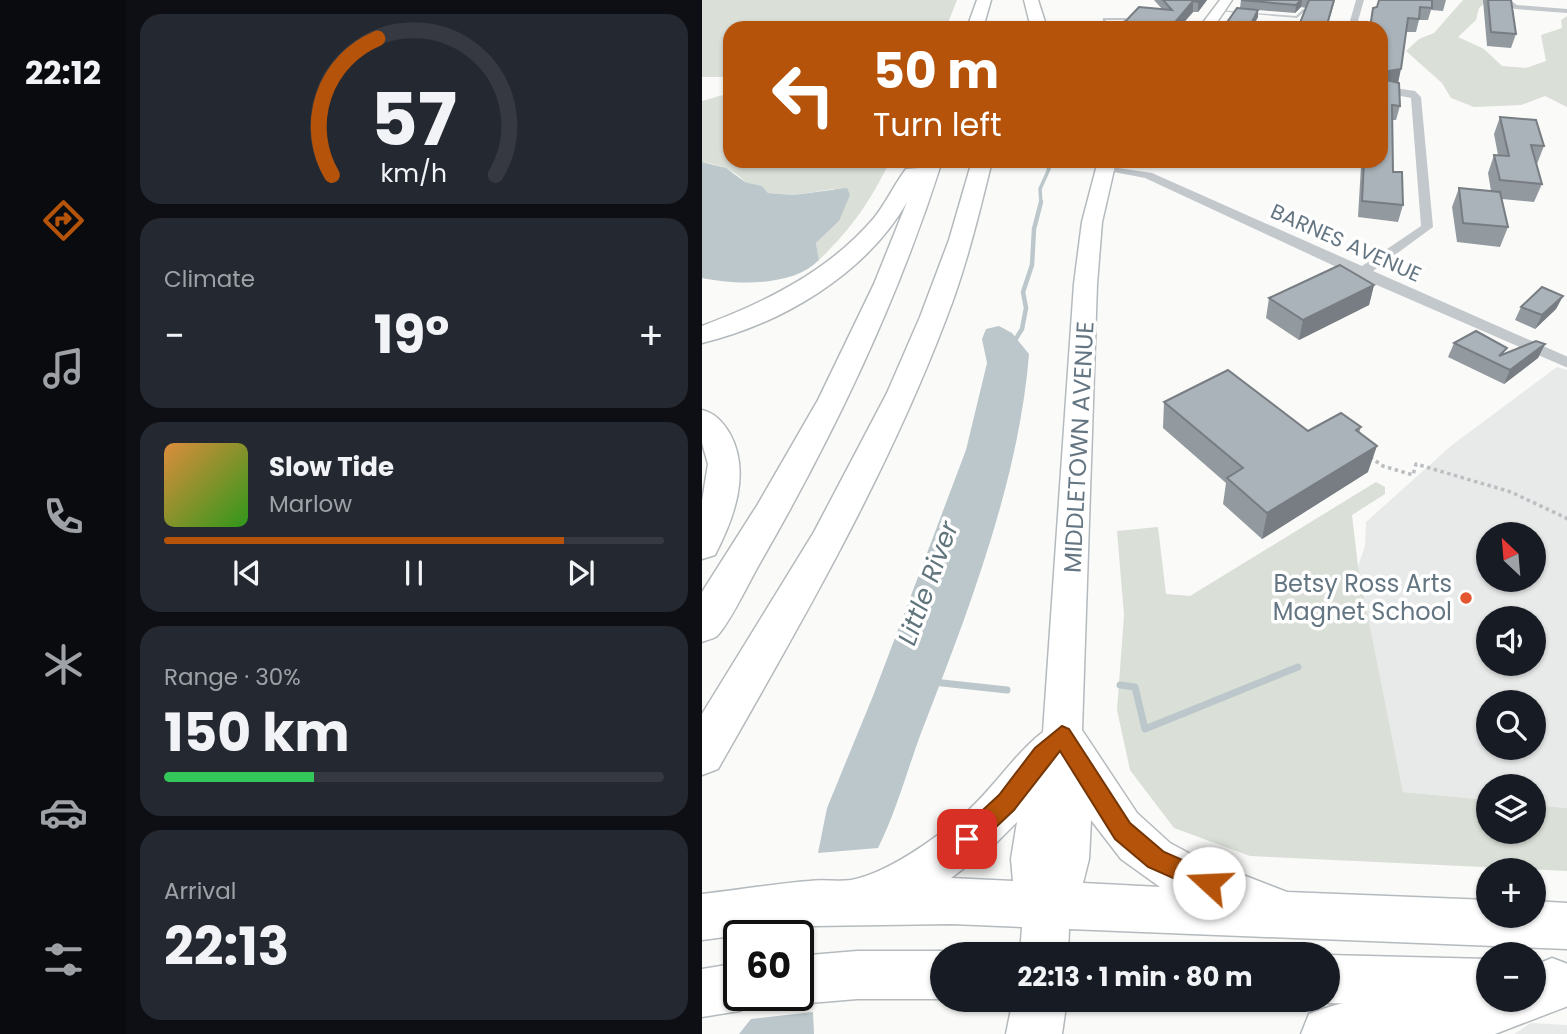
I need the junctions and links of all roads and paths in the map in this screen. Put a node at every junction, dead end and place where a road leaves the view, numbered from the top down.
1 (984, 0) edge
2 (1032, 0) edge
3 (1360, 0) edge
4 (1505, 0) edge
5 (1223, 5) edge
6 (1304, 10) edge
7 (1567, 11) edge
8 (977, 21) edge
9 (1037, 21) edge
10 (1104, 21) edge
11 (1125, 21) edge
12 (1211, 21) edge
13 (1354, 21) edge
14 (1388, 90) edge
15 (918, 168) edge
16 (930, 168) edge
17 (980, 168) edge
18 (1105, 168) edge
19 (1119, 168) edge
20 (1361, 273) junction
21 (702, 335) edge
22 (1567, 363) edge
23 (702, 420) edge
24 (1365, 454) edge
25 (1567, 519) edge
26 (702, 545) edge
27 (702, 625) edge
28 (1062, 735) junction
29 (702, 754) edge
30 (841, 902) junction
31 (1047, 904) junction
32 (1283, 915) junction
33 (702, 917) edge
34 (1567, 926) edge
35 (1045, 942) edge
36 (930, 975) edge
37 (814, 979) edge
38 (1340, 979) edge
39 (1476, 983) edge
40 (723, 990) edge
41 (702, 993) edge
42 (1476, 1010) edge
43 (1038, 1012) edge
44 (1034, 1034) edge
45 (1329, 1034) edge

1 - 8 highway
2 - 9 highway
3 - 13 street
4 - 7 street
5 - 6 lane
5 - 12 main road
10 - 11 lane
14 - 20 street
15 - 21 highway
16 - 27 highway
17 - 29 highway
18 - 28 main road, MIDDLETOWN AVENUE
19 - 20 street, BARNES AVENUE
20 - 22 street, BARNES AVENUE
23 - 26 highway
24 - 25 path
28 - 30 main road
28 - 31 main road, MIDDLETOWN AVENUE
28 - 32 main road
30 - 31 main road
30 - 33 main road
31 - 32 main road
31 - 35 main road, MIDDLETOWN AVENUE
32 - 34 main road
36 - 37 main road
38 - 39 main road
40 - 41 main road
42 - 45 highway
43 - 44 highway

